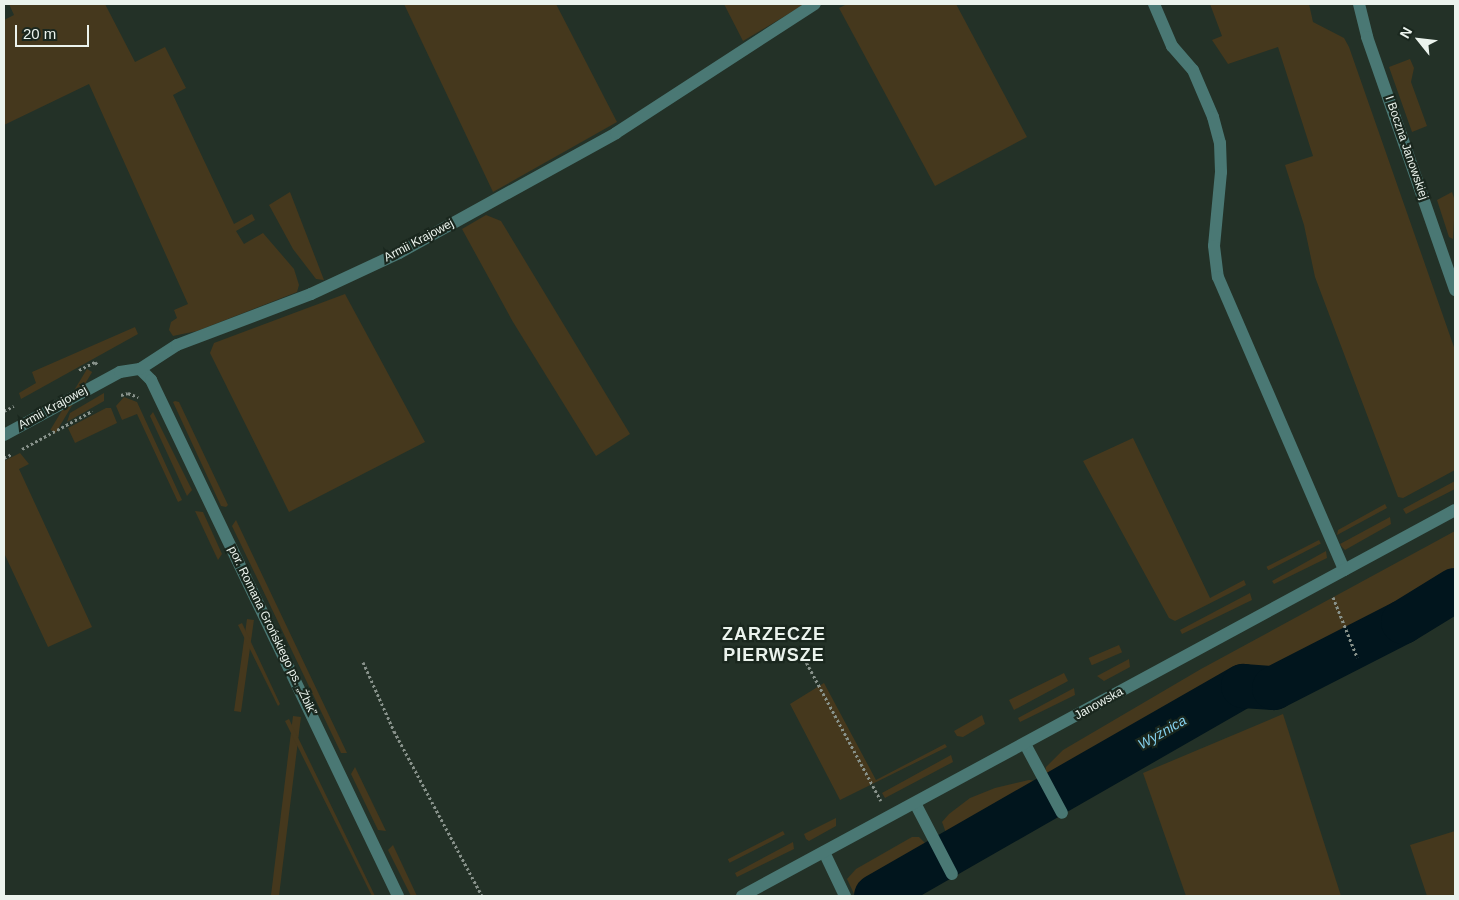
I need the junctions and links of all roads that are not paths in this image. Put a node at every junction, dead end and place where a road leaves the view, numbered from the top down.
1 (814, 4) edge
2 (1154, 4) edge
3 (1359, 4) edge
4 (1455, 290) edge
5 (140, 370) junction
6 (4, 435) edge
7 (1455, 510) edge
8 (1344, 570) junction
9 (1025, 744) junction
10 (915, 803) junction
11 (1060, 809) dead end
12 (824, 852) junction
13 (950, 870) dead end
14 (398, 896) edge
15 (742, 896) edge
16 (845, 896) edge

1 - 5 street, Armii Krajowej
2 - 8 street
3 - 4 street, I Boczna Janowskiej
5 - 6 street, Armii Krajowej
5 - 14 street, por. Romana Grońskiego ps. „Żbik”
7 - 8 street, Janowska
8 - 9 street, Janowska
9 - 10 street, Janowska
9 - 11 street
10 - 12 street, Janowska
10 - 13 street
12 - 15 street, Janowska
12 - 16 street

